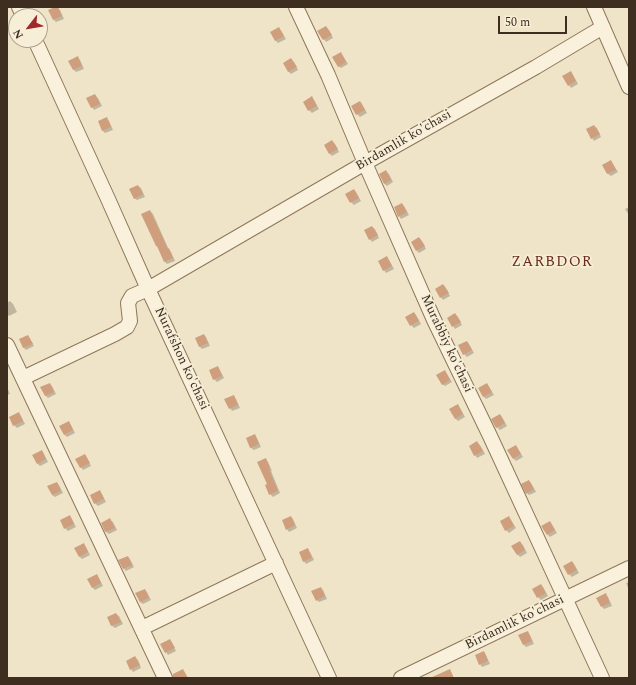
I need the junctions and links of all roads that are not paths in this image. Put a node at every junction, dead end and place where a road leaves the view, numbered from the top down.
1 (296, 7) edge
2 (594, 7) edge
3 (603, 27) junction
4 (39, 48) edge
5 (629, 87) edge
6 (366, 163) junction
7 (148, 289) junction
8 (7, 345) edge
9 (23, 378) junction
10 (276, 563) junction
11 (629, 568) edge
12 (566, 599) junction
13 (142, 628) junction
14 (165, 678) edge
15 (329, 678) edge
16 (401, 678) edge
17 (602, 678) edge

1 - 6 street, Murabbiy ko'chasi
2 - 3 street
3 - 5 street
3 - 6 street, Birdamlik ko'chasi
4 - 7 street, Nurafshon ko'chasi
6 - 7 street, Birdamlik ko'chasi
6 - 12 street, Murabbiy ko'chasi
7 - 9 street, Birdamlik ko'chasi
7 - 10 street, Nurafshon ko'chasi
8 - 9 street
9 - 13 street
10 - 13 street
10 - 15 street, Nurafshon ko'chasi
11 - 12 street, Birdamlik ko'chasi
12 - 16 street, Birdamlik ko'chasi
12 - 17 street, Murabbiy ko'chasi
13 - 14 street

